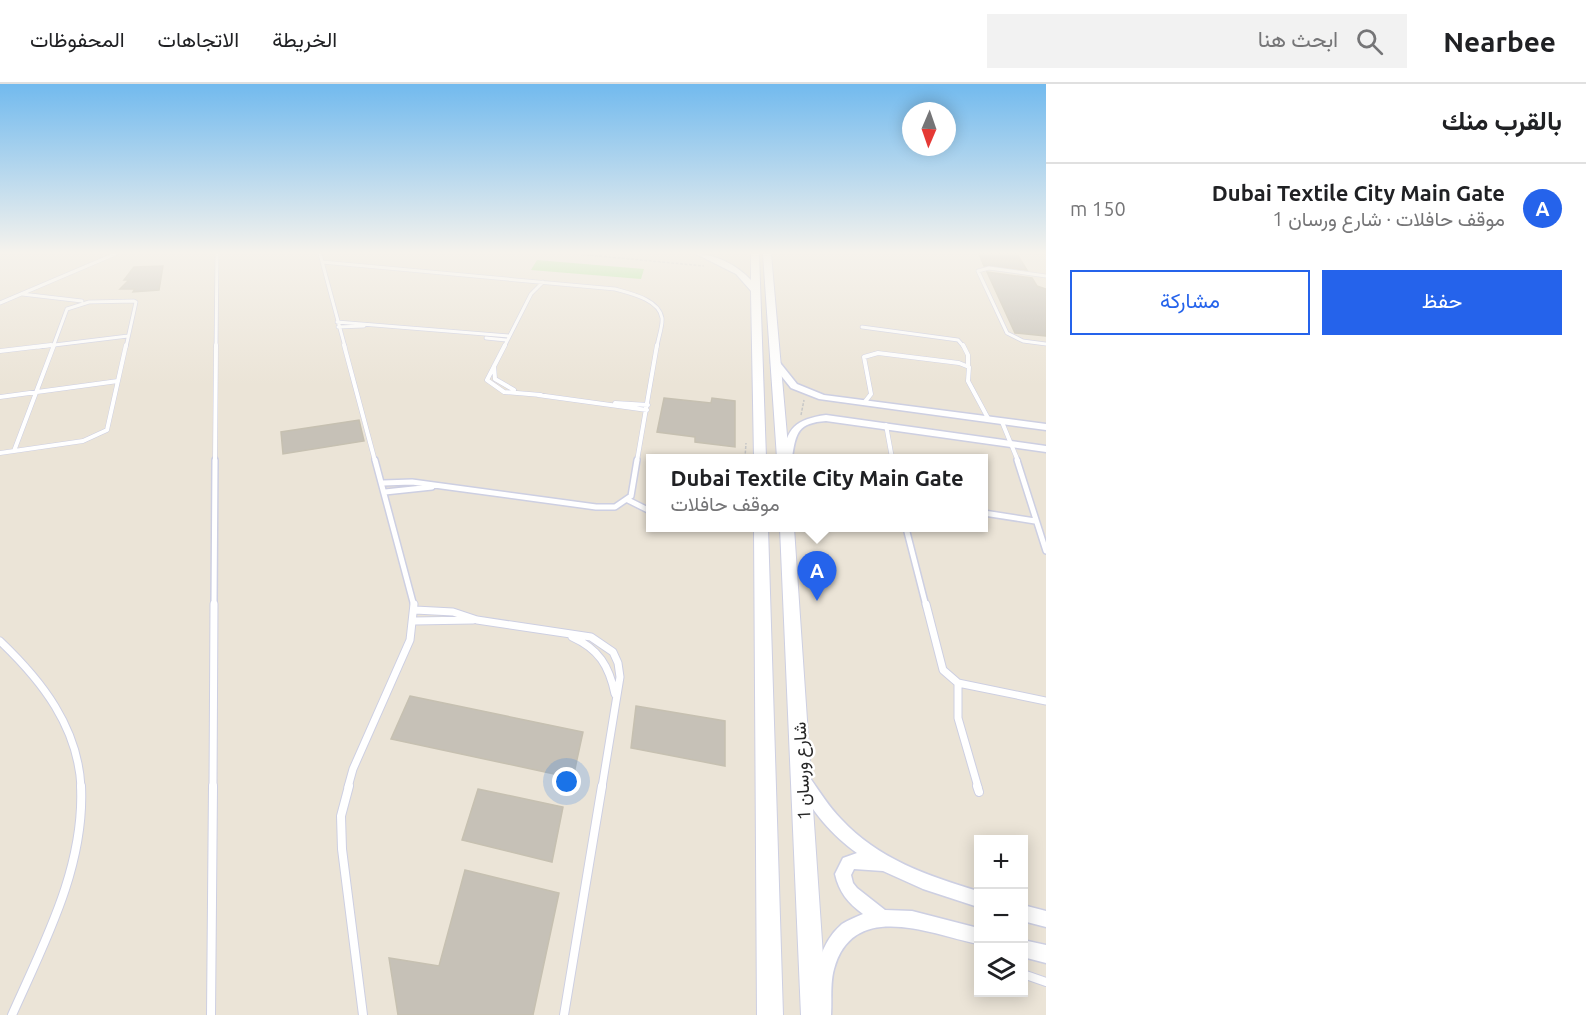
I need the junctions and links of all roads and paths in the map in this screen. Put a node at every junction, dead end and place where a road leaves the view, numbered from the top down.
1 (51, 297) edge
2 (217, 297) edge
3 (330, 297) edge
4 (529, 297) edge
5 (640, 297) edge
6 (756, 297) edge
7 (770, 297) edge
8 (990, 297) edge
9 (74, 300) junction
10 (89, 302) junction
11 (69, 307) junction
12 (337, 325) junction
13 (862, 327) dead end
14 (128, 336) junction
15 (507, 338) junction
16 (1046, 344) edge
17 (52, 345) junction
18 (0, 351) edge
19 (774, 361) junction
20 (968, 366) junction
21 (118, 381) junction
22 (35, 392) junction
23 (804, 396) dead end
24 (0, 397) edge
25 (864, 403) junction
26 (647, 407) junction
27 (801, 418) dead end
28 (989, 420) junction
29 (1002, 422) junction
30 (886, 425) junction
31 (1046, 427) edge
32 (1012, 444) junction
33 (1046, 449) edge
34 (14, 451) junction
35 (0, 453) edge
36 (760, 454) edge
37 (784, 454) edge
38 (786, 454) edge
39 (891, 454) edge
40 (382, 483) junction
41 (440, 487) junction
42 (385, 492) junction
43 (628, 500) junction
44 (646, 509) edge
45 (988, 514) edge
46 (1035, 521) junction
47 (761, 532) edge
48 (787, 532) edge
49 (907, 532) edge
50 (1046, 551) edge
51 (415, 610) junction
52 (477, 620) junction
53 (414, 621) junction
54 (564, 634) junction
55 (0, 640) edge
56 (958, 683) junction
57 (616, 697) junction
58 (1046, 701) edge
59 (802, 779) junction
60 (979, 792) dead end
61 (885, 864) junction
62 (974, 899) edge
63 (1028, 914) edge
64 (881, 917) junction
65 (1046, 919) edge
66 (974, 937) edge
67 (1028, 949) edge
68 (1046, 954) edge
69 (1028, 976) edge
70 (1046, 982) edge
71 (12, 1015) edge
72 (211, 1015) edge
73 (363, 1015) edge
74 (564, 1015) edge
75 (770, 1015) edge
76 (814, 1015) edge
77 (822, 1015) edge

1 - 9 lane
2 - 72 lane
3 - 12 lane
4 - 15 lane
5 - 26 lane
6 - 36 street
7 - 19 street
8 - 16 lane
9 - 10 lane
9 - 11 lane
10 - 11 lane
10 - 14 lane
11 - 17 lane
12 - 15 lane
12 - 40 lane
13 - 20 lane
14 - 17 lane
14 - 21 lane
15 - 26 lane
17 - 18 lane
17 - 22 lane
19 - 25 street
19 - 37 street
20 - 25 lane
20 - 28 lane
21 - 22 lane
21 - 34 lane
22 - 24 lane
22 - 34 lane
23 - 27 path
25 - 28 street
26 - 43 lane
28 - 29 street
29 - 31 street
29 - 32 lane
30 - 32 street
30 - 38 street
30 - 39 lane
32 - 33 street
32 - 46 lane
34 - 35 lane
40 - 41 lane
40 - 42 lane
41 - 42 lane
41 - 43 lane
42 - 51 lane
43 - 44 lane
45 - 46 lane
46 - 50 lane
47 - 75 street
48 - 59 street, شارع ورسان 1
49 - 56 lane
51 - 52 lane
51 - 53 lane
52 - 53 lane
52 - 54 lane
53 - 73 lane
54 - 57 lane
54 - 57 lane
55 - 71 lane
56 - 58 lane
56 - 60 lane
57 - 74 lane
59 - 61 street
59 - 76 street, شارع ورسان 1
61 - 62 street
61 - 64 street
63 - 65 street
64 - 66 street
64 - 77 street
67 - 68 street
69 - 70 lane

